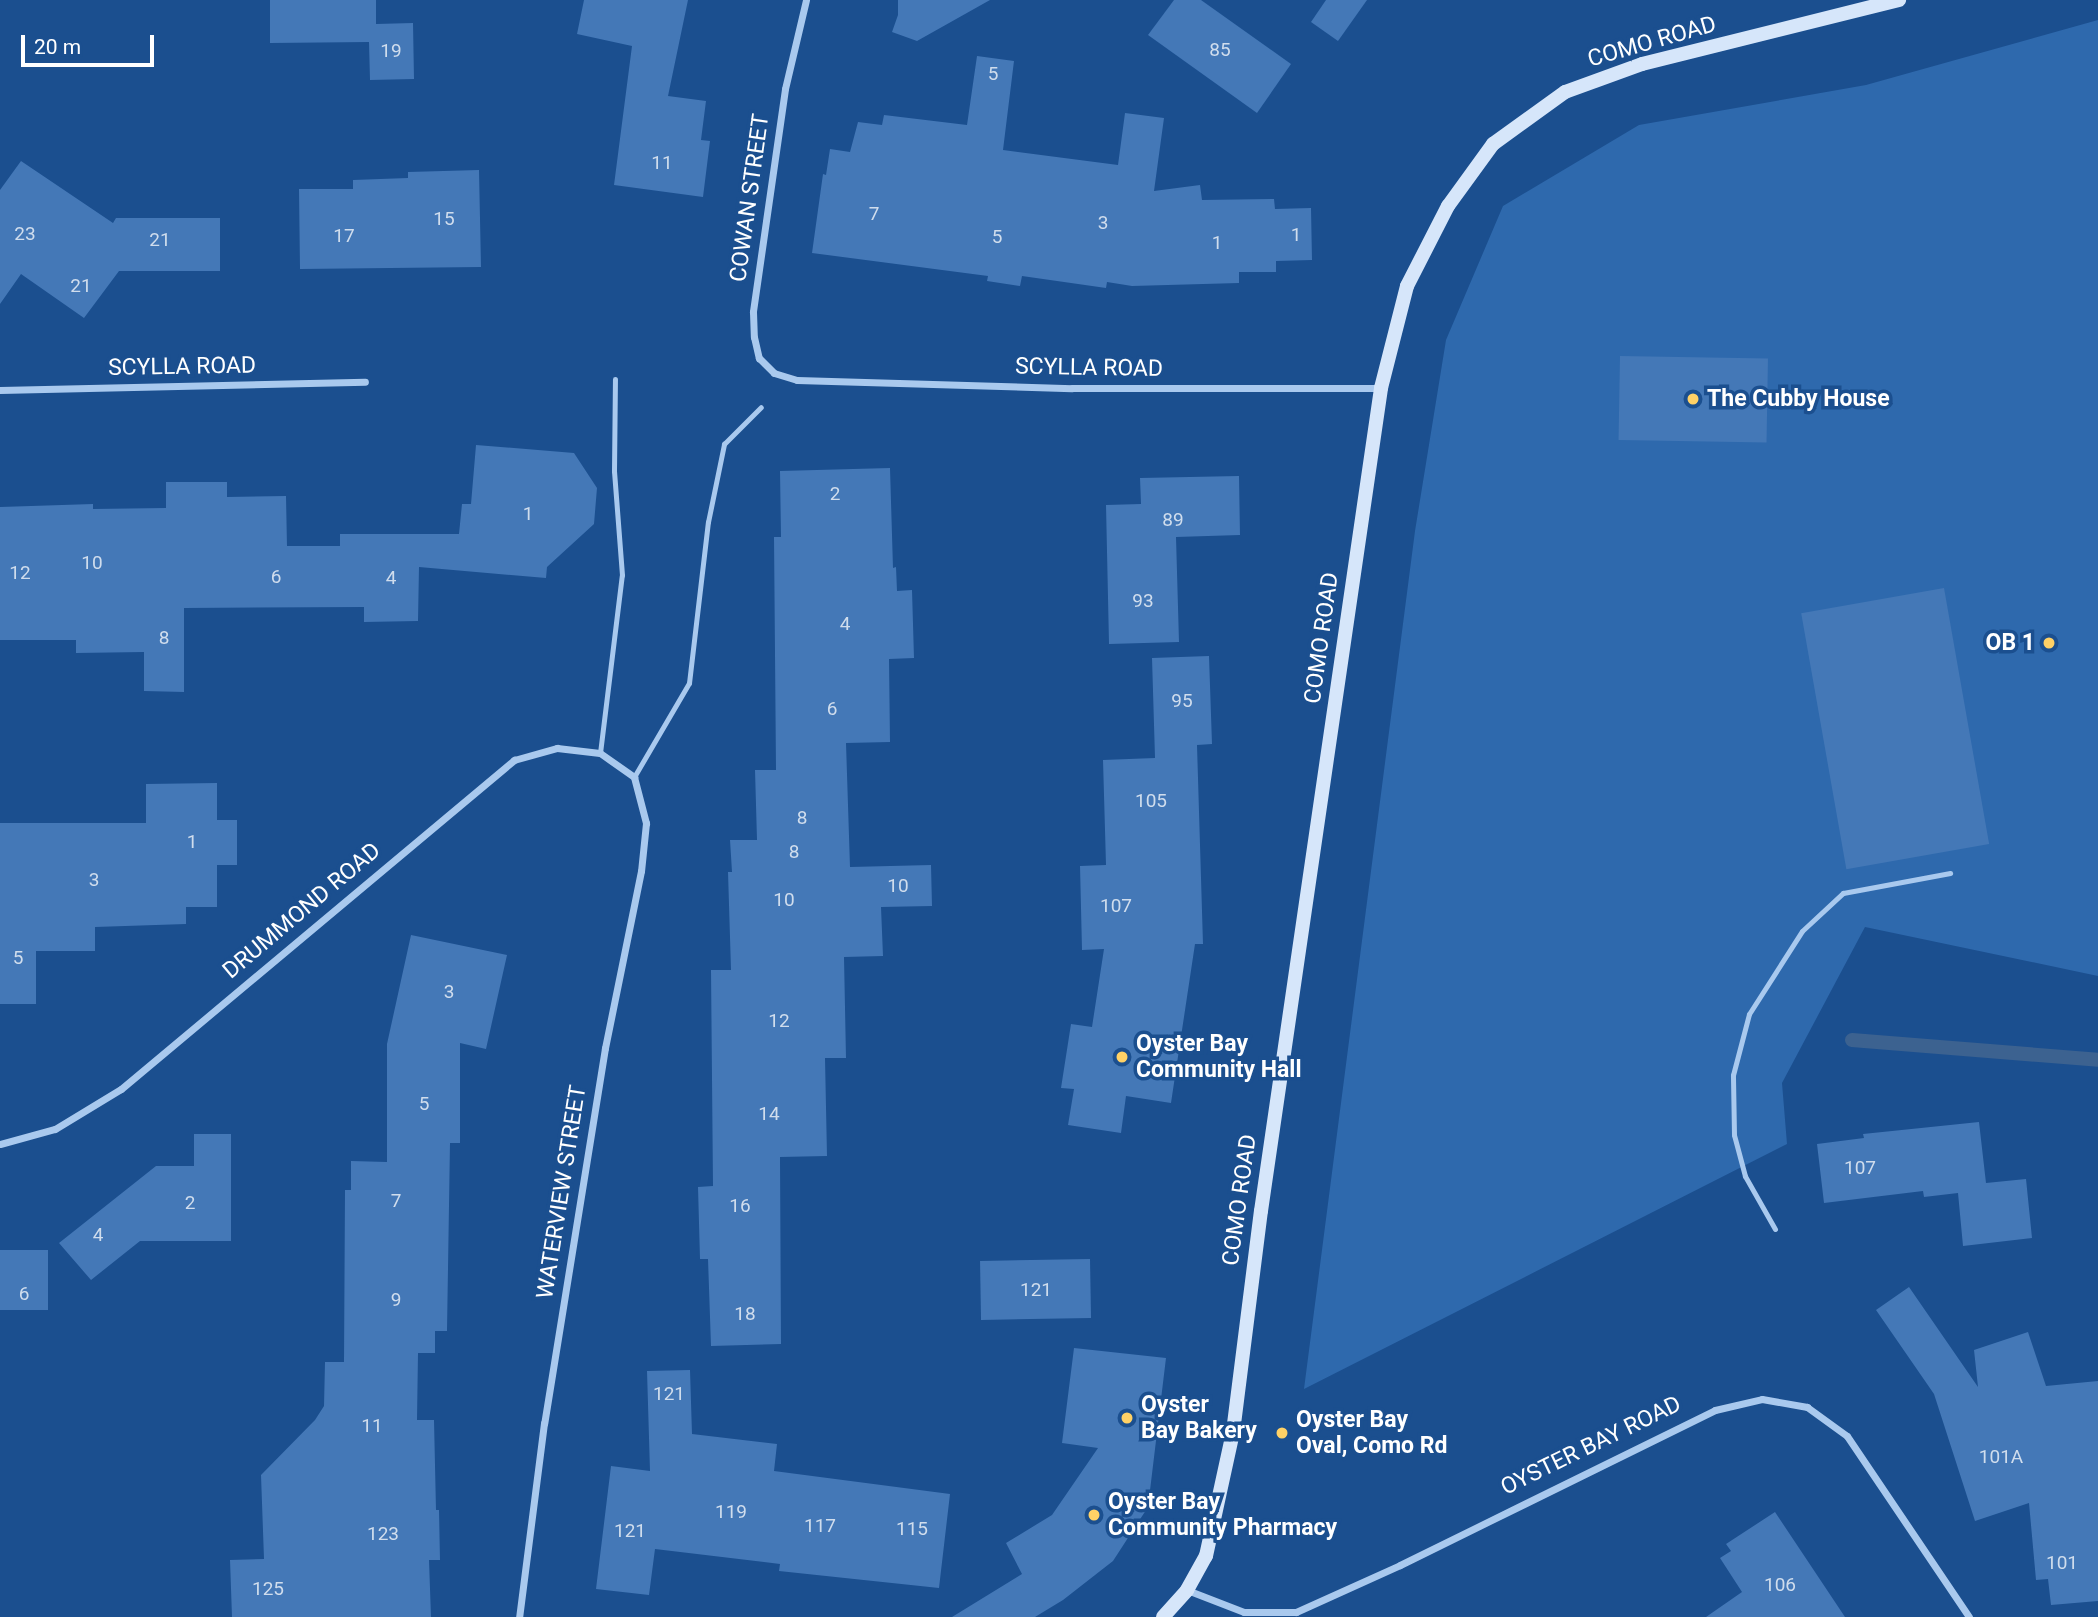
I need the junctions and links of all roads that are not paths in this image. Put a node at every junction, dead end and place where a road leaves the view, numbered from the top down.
1 (806, 0) edge
2 (1899, 0) edge
3 (615, 379) dead end
4 (797, 380) joint
5 (365, 382) dead end
6 (1381, 388) junction
7 (0, 390) edge
8 (761, 407) dead end
9 (600, 753) junction
10 (634, 777) junction
11 (1950, 873) dead end
12 (0, 1144) edge
13 (1775, 1229) dead end
14 (1187, 1590) junction
15 (519, 1617) edge
16 (1163, 1617) edge
17 (1969, 1617) edge

1 - 4 street, COWAN STREET
2 - 6 street, COMO ROAD
3 - 9 lane
4 - 6 street, SCYLLA ROAD
5 - 7 street, SCYLLA ROAD
6 - 14 street, COMO ROAD
8 - 10 lane
9 - 10 street, DRUMMOND ROAD
9 - 12 street, DRUMMOND ROAD
10 - 15 street, WATERVIEW STREET
11 - 13 lane
14 - 16 street
14 - 17 street, OYSTER BAY ROAD

